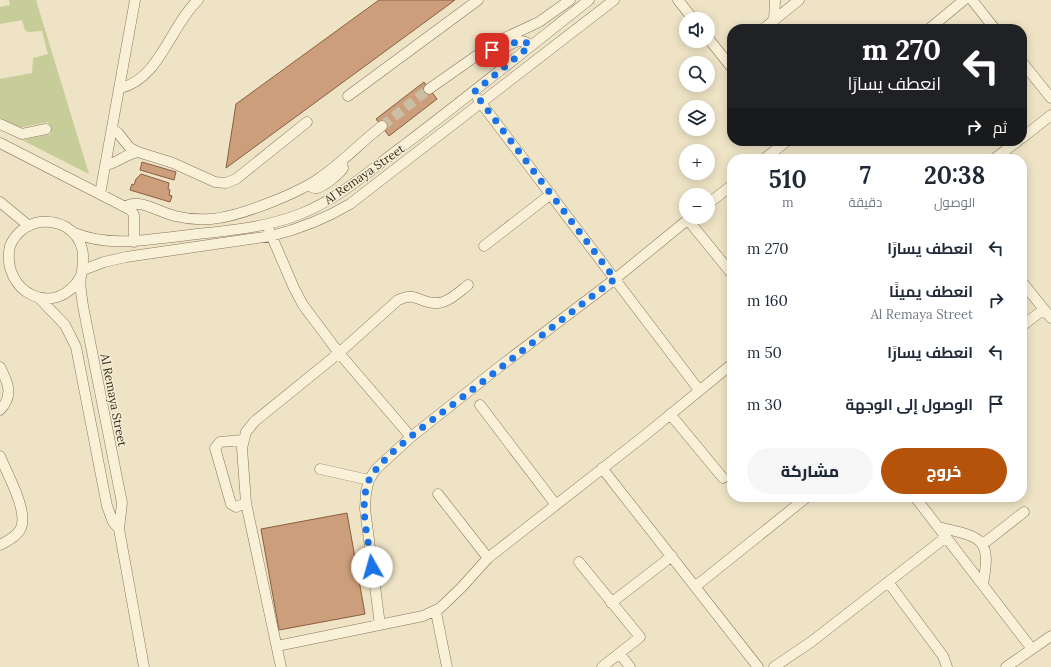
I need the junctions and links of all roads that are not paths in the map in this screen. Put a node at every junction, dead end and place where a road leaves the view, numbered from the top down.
1 (135, 0) edge
2 (198, 0) edge
3 (478, 0) edge
4 (570, 0) edge
5 (589, 0) edge
6 (614, 0) edge
7 (678, 0) edge
8 (775, 0) edge
9 (799, 0) edge
10 (964, 0) edge
11 (972, 0) edge
12 (687, 12) edge
13 (774, 20) junction
14 (770, 24) edge
15 (935, 24) edge
16 (991, 24) edge
17 (715, 45) edge
18 (530, 46) junction
19 (488, 47) junction
20 (727, 58) edge
21 (1027, 68) edge
22 (120, 88) junction
23 (429, 89) tunnel mouth
24 (474, 92) junction
25 (348, 96) dead end
26 (1051, 98) edge
27 (482, 103) junction
28 (1051, 115) edge
29 (307, 122) dead end
30 (0, 124) edge
31 (382, 126) tunnel mouth
32 (46, 129) dead end
33 (112, 129) junction
34 (1027, 134) edge
35 (0, 143) edge
36 (781, 146) edge
37 (1011, 146) edge
38 (138, 152) junction
39 (770, 154) edge
40 (1001, 154) edge
41 (106, 165) junction
42 (727, 189) edge
43 (100, 194) junction
44 (551, 194) junction
45 (715, 198) edge
46 (0, 202) edge
47 (126, 206) junction
48 (268, 224) junction
49 (683, 224) edge
50 (694, 224) edge
51 (28, 226) junction
52 (74, 233) junction
53 (271, 236) junction
54 (134, 242) junction
55 (0, 246) edge
56 (484, 246) dead end
57 (8, 255) junction
58 (727, 267) edge
59 (4, 271) edge
60 (82, 273) junction
61 (615, 279) junction
62 (468, 285) dead end
63 (1027, 288) edge
64 (40, 299) junction
65 (1044, 309) junction
66 (1051, 318) edge
67 (1027, 322) edge
68 (339, 353) junction
69 (0, 366) edge
70 (727, 368) edge
71 (699, 390) junction
72 (480, 405) dead end
73 (0, 410) edge
74 (670, 414) junction
75 (411, 437) junction
76 (243, 440) junction
77 (0, 456) edge
78 (602, 468) junction
79 (320, 469) dead end
80 (723, 478) dead end
81 (370, 480) junction
82 (438, 494) dead end
83 (801, 502) edge
84 (919, 502) edge
85 (246, 504) junction
86 (556, 505) junction
87 (1024, 512) dead end
88 (938, 527) junction
89 (119, 529) junction
90 (946, 537) junction
91 (983, 544) junction
92 (0, 545) edge
93 (672, 556) junction
94 (488, 558) junction
95 (579, 562) dead end
96 (888, 582) junction
97 (983, 584) junction
98 (696, 586) junction
99 (611, 603) junction
100 (436, 612) junction
101 (380, 625) junction
102 (1051, 636) edge
103 (278, 646) junction
104 (1032, 649) junction
105 (620, 654) junction
106 (144, 667) edge
107 (281, 667) edge
108 (447, 667) edge
109 (602, 667) edge
110 (630, 667) edge
111 (758, 667) edge
112 (774, 667) edge
113 (947, 667) edge
114 (1006, 667) edge

1 - 22 street
2 - 22 street
3 - 25 street
4 - 19 street
5 - 18 street, Al Remaya Street
6 - 27 street, Al Remaya Street
7 - 12 street
8 - 13 street
9 - 13 street
10 - 15 street
11 - 16 street
13 - 14 street
17 - 20 street
18 - 19 street
18 - 24 street, Al Remaya Street
19 - 23 street
21 - 26 street
22 - 33 street
24 - 27 street
24 - 48 street, Al Remaya Street
27 - 44 street
27 - 53 street, Al Remaya Street
28 - 34 street
29 - 38 street
30 - 32 street
31 - 47 street
33 - 38 street
33 - 41 street
35 - 43 street
36 - 39 street
37 - 40 street
38 - 41 street
41 - 43 street
42 - 45 street
43 - 47 street
44 - 56 street
44 - 61 street
46 - 51 street
47 - 54 street
48 - 53 street
48 - 54 street, Al Remaya Street
49 - 61 street
50 - 58 street
51 - 52 street
51 - 57 street
52 - 54 street, Al Remaya Street
52 - 60 street
53 - 60 street, Al Remaya Street
53 - 68 street
55 - 57 street
57 - 59 street
59 - 64 street
60 - 64 street
60 - 89 street, Al Remaya Street
61 - 71 street
61 - 75 street
62 - 68 street
63 - 65 street
64 - 89 street, Al Remaya Street
65 - 66 street
65 - 67 street
68 - 75 street
68 - 76 street
69 - 73 street
70 - 71 street
71 - 74 street
72 - 86 street
74 - 78 street
74 - 80 street
75 - 81 street
76 - 85 street
76 - 85 street
77 - 92 street
78 - 86 street
78 - 93 street
79 - 81 street
81 - 101 street
82 - 94 street
83 - 98 street
84 - 88 street
85 - 103 street
86 - 94 street
87 - 91 street
88 - 90 street
88 - 91 street
89 - 106 street, Al Remaya Street
90 - 96 street
90 - 97 street
91 - 97 street
93 - 98 street
93 - 99 street
94 - 100 street
95 - 99 street
96 - 112 street
96 - 113 street
97 - 104 street
98 - 111 street
99 - 105 street
100 - 101 street
100 - 108 street
101 - 103 street
102 - 104 street
103 - 107 street
104 - 114 street
105 - 109 street
105 - 110 street

